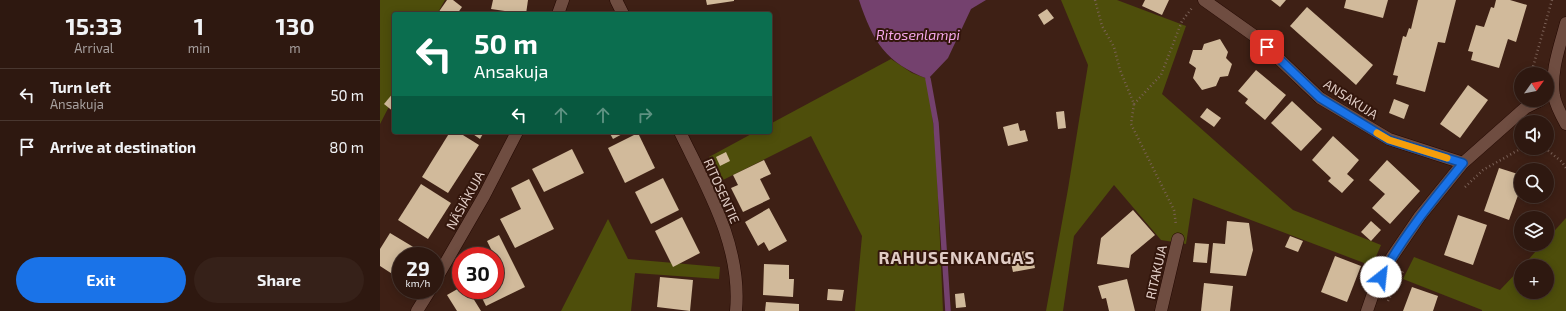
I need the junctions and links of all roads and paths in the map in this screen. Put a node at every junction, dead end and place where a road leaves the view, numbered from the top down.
1 (563, 0) edge
2 (616, 0) edge
3 (1095, 0) edge
4 (1552, 0) edge
5 (1199, 3) edge
6 (559, 12) edge
7 (622, 12) edge
8 (1566, 23) edge
9 (1533, 67) edge
10 (1554, 71) edge
11 (1554, 103) edge
12 (1134, 104) junction
13 (1527, 107) edge
14 (1566, 124) edge
15 (516, 134) edge
16 (681, 134) edge
17 (1514, 153) edge
18 (1554, 155) edge
19 (1463, 163) junction
20 (1566, 168) edge
21 (1460, 191) dead end
22 (1178, 239) joint
23 (444, 265) edge
24 (1404, 271) dead end
25 (424, 299) edge
26 (1386, 306) dead end
27 (417, 311) edge
28 (736, 311) edge
29 (1161, 311) edge
30 (1367, 311) edge

1 - 6 street
2 - 7 street
3 - 12 path
4 - 9 path
5 - 12 path
5 - 19 street, ANSAKUJA
8 - 10 street
11 - 14 street
12 - 22 path
13 - 19 street
15 - 23 street, NÄSIÄKUJA
16 - 28 street, RITOSENTIE
17 - 21 path
18 - 20 path
19 - 30 street
22 - 29 street, RITAKUJA
24 - 26 path
25 - 27 street

